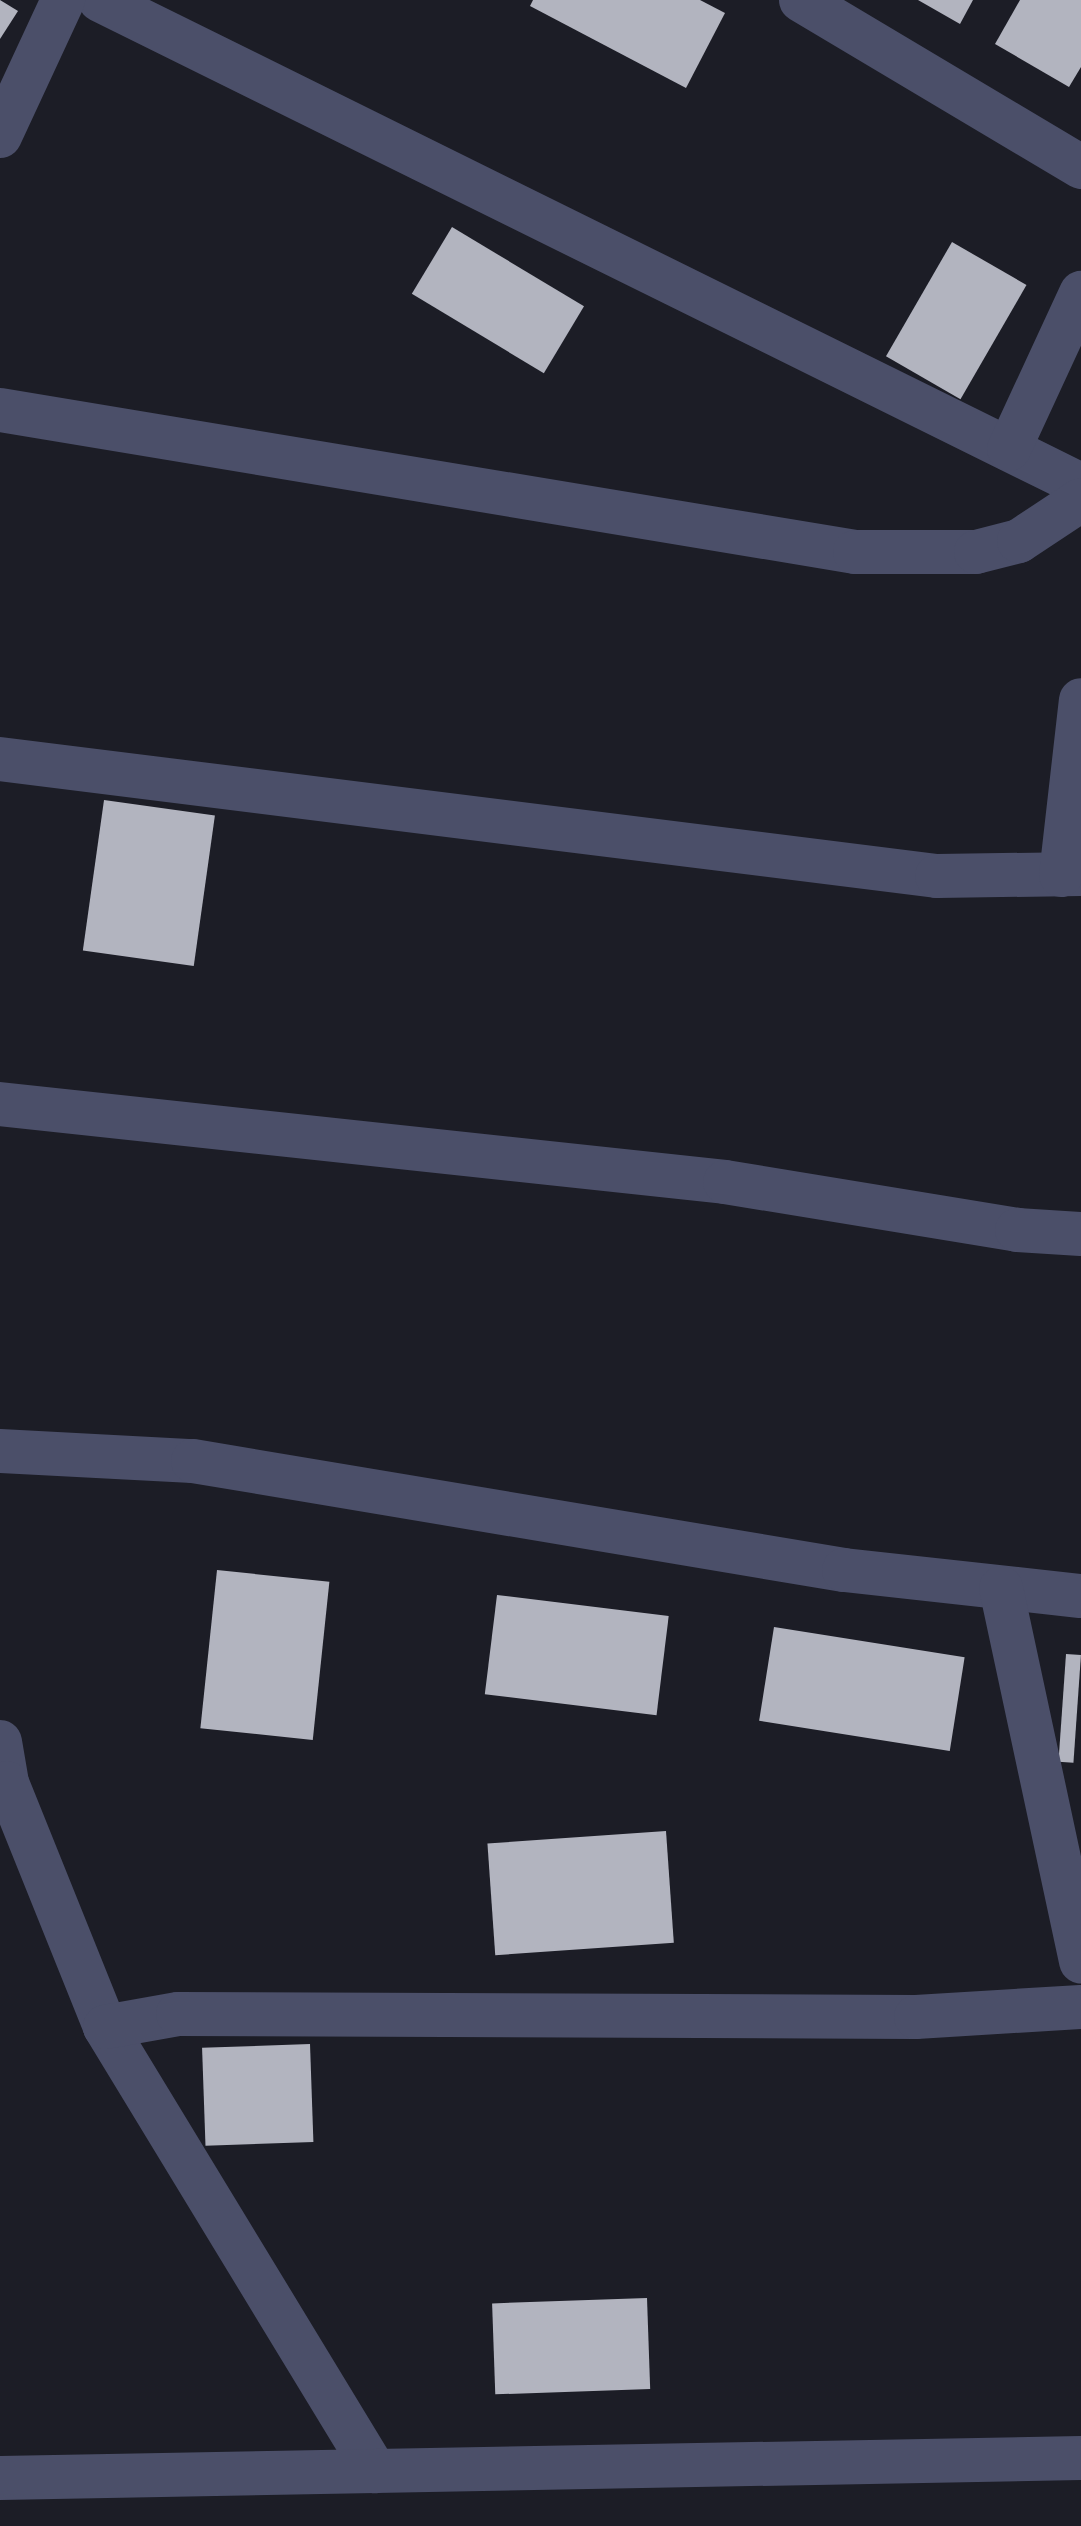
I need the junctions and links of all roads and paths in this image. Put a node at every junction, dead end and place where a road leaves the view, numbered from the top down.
1 (63, 0) edge
2 (100, 0) edge
3 (801, 0) edge
4 (0, 136) edge
5 (1081, 167) edge
6 (1081, 293) edge
7 (0, 410) edge
8 (1009, 449) junction
9 (1081, 485) edge
10 (1081, 500) edge
11 (1081, 700) edge
12 (0, 759) edge
13 (1071, 874) edge
14 (0, 1104) edge
15 (1081, 1234) edge
16 (0, 1451) edge
17 (1001, 1588) junction
18 (1081, 1596) edge
19 (0, 1742) edge
20 (1081, 1962) edge
21 (1081, 2007) edge
22 (105, 2027) junction
23 (1081, 2458) edge
24 (375, 2471) junction
25 (0, 2478) edge

1 - 4 street
2 - 8 street
3 - 5 street
6 - 8 street
7 - 10 street
8 - 9 street
11 - 13 street
12 - 13 street
14 - 15 street
16 - 17 street
17 - 18 street
17 - 20 street
19 - 22 street
21 - 22 street
22 - 24 street
23 - 24 street
24 - 25 street

